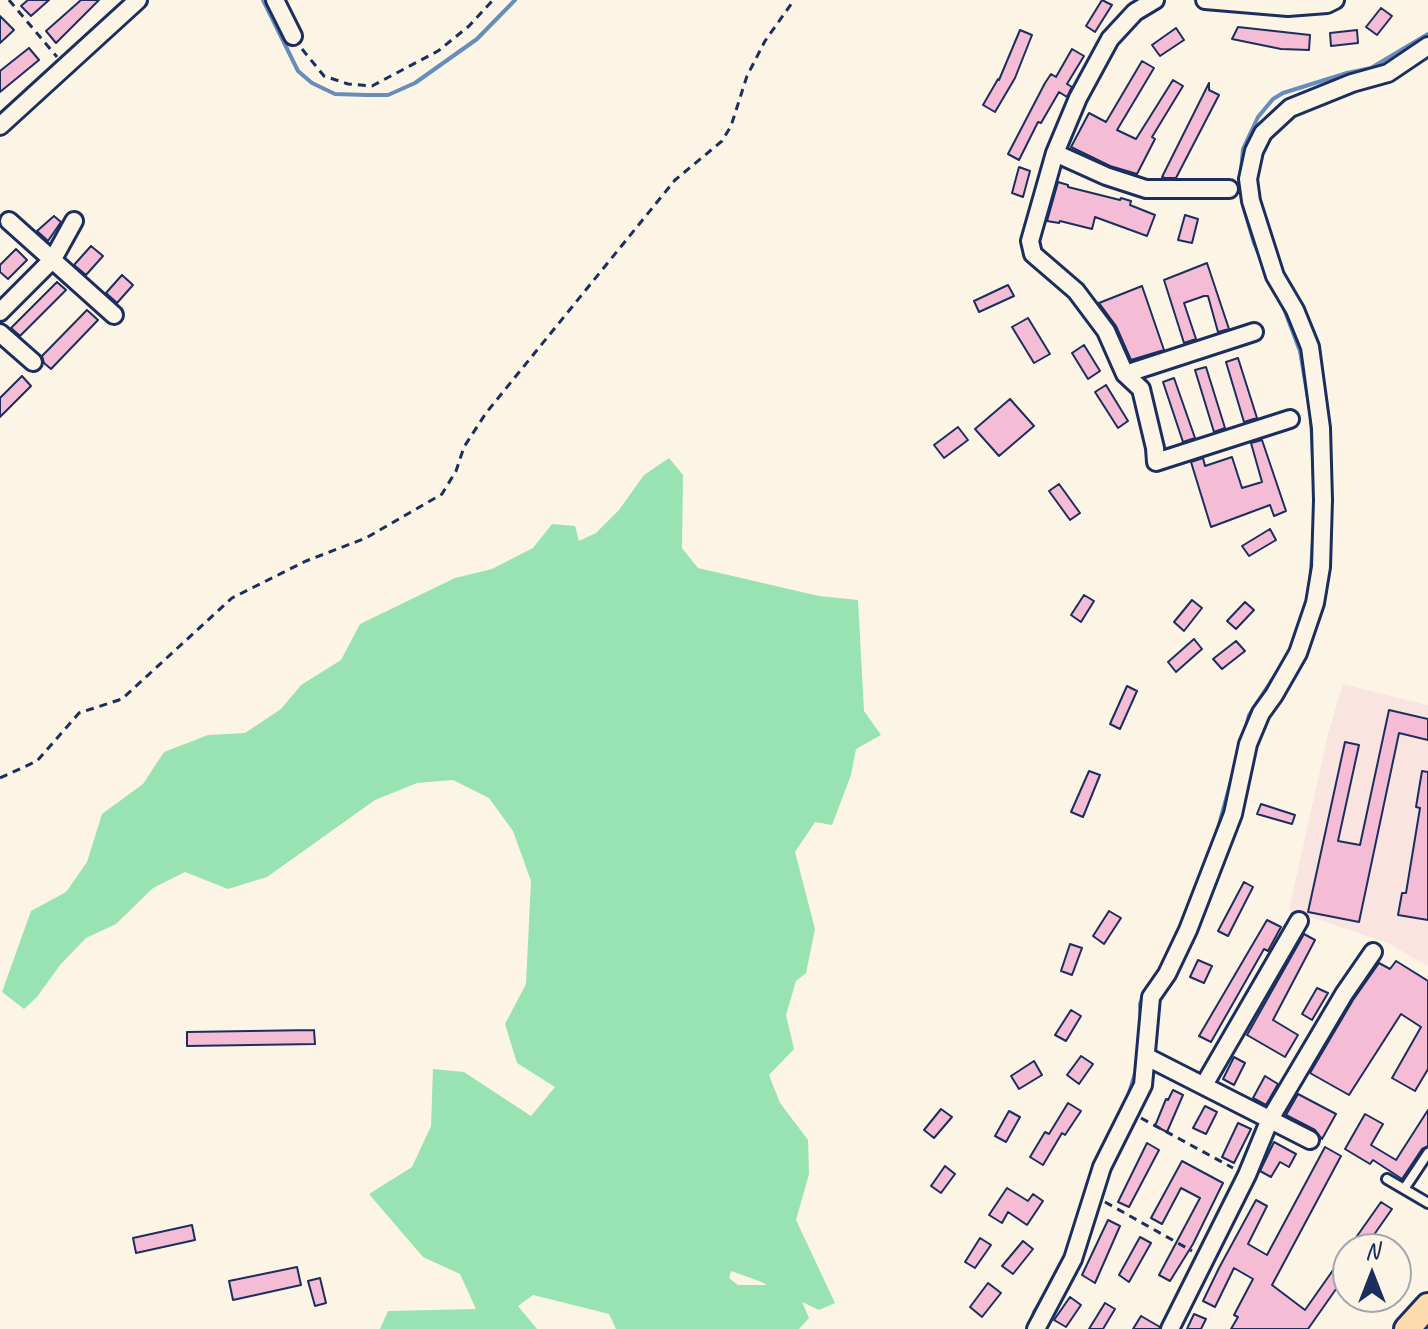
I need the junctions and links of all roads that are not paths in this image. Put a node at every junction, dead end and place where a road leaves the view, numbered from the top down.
1 (138, 0) edge
2 (275, 0) edge
3 (1155, 0) edge
4 (1205, 0) edge
5 (1335, 0) edge
6 (293, 36) road end
7 (1428, 46) edge
8 (0, 126) edge
9 (1055, 153) junction
10 (1229, 189) dead end
11 (9, 221) dead end
12 (74, 221) dead end
13 (53, 259) junction
14 (0, 312) edge
15 (114, 315) dead end
16 (1254, 332) dead end
17 (0, 333) edge
18 (33, 362) dead end
19 (1125, 374) junction
20 (1290, 419) dead end
21 (1299, 921) dead end
22 (1373, 952) dead end
23 (1147, 1057) junction
24 (1204, 1085) junction
25 (1270, 1119) junction
26 (1310, 1140) dead end
27 (1428, 1153) edge
28 (1387, 1179) dead end
29 (1404, 1189) junction
30 (1428, 1203) edge
31 (1428, 1306) edge
32 (1036, 1329) edge
33 (1170, 1329) edge
34 (1407, 1329) edge

1 - 8 street
2 - 6 street
3 - 9 street
4 - 5 street
7 - 23 street
9 - 10 street
9 - 19 street
11 - 13 street
12 - 13 street
13 - 14 street
13 - 15 street
16 - 19 street
17 - 18 street
19 - 20 street
21 - 24 street
22 - 25 street
23 - 24 street
23 - 32 street
24 - 25 street
25 - 26 street
25 - 33 street
27 - 29 lane
28 - 29 lane
29 - 30 lane
31 - 34 main road

